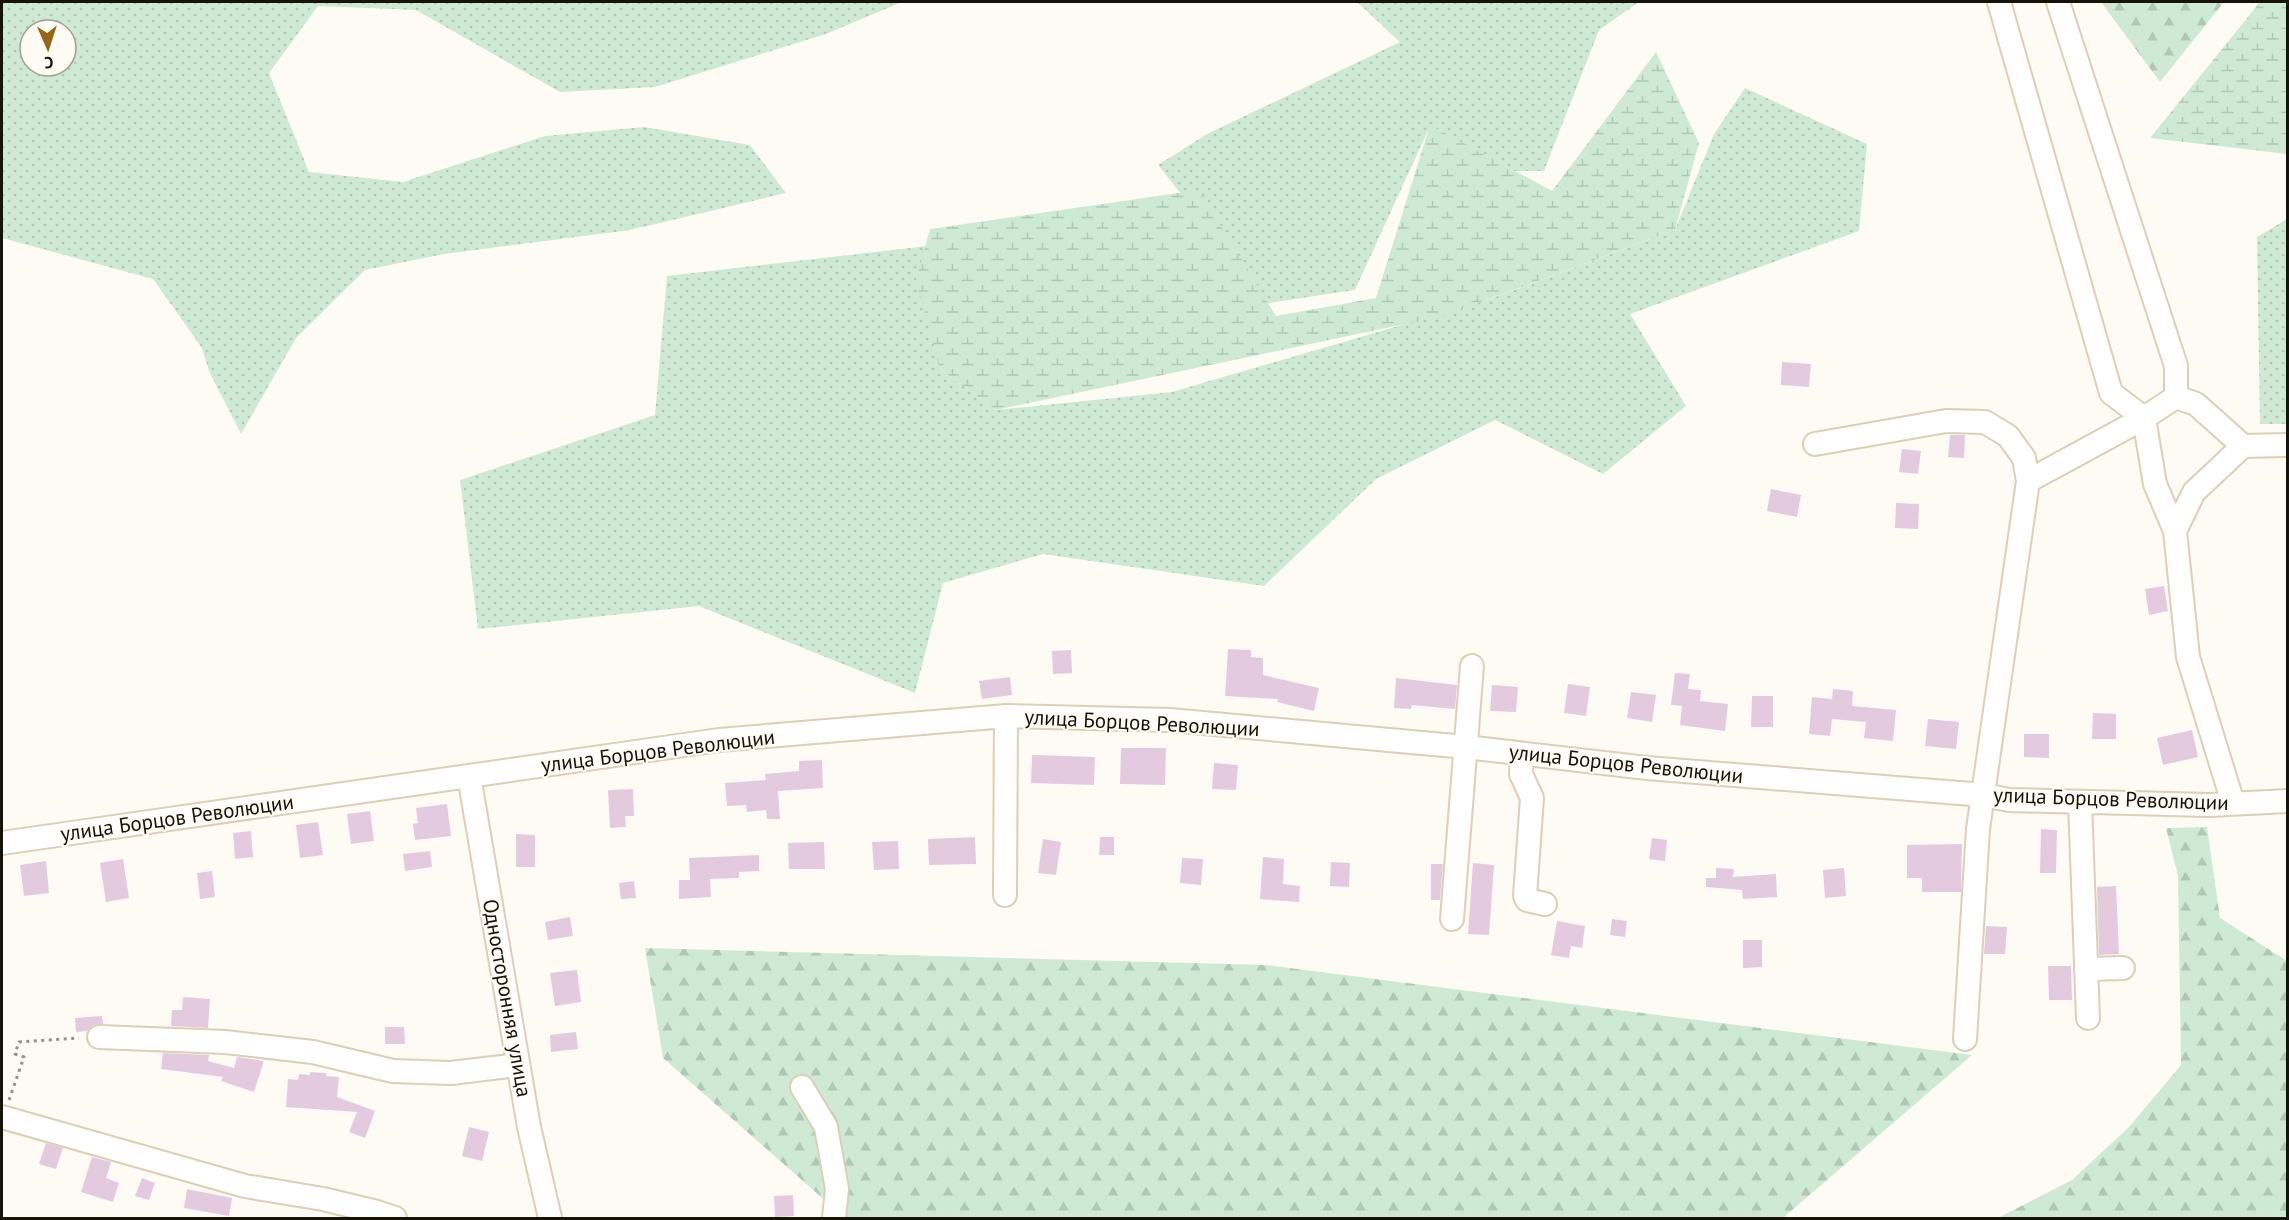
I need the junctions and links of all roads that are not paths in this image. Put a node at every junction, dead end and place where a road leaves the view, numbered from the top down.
1 (2000, 2) edge
2 (2058, 2) edge
3 (2176, 397) junction
4 (2144, 418) junction
5 (1815, 444) dead end
6 (2288, 445) edge
7 (2243, 446) junction
8 (2028, 481) junction
9 (2175, 531) junction
10 (1472, 666) dead end
11 (1006, 716) junction
12 (1466, 747) junction
13 (1522, 754) junction
14 (470, 776) junction
15 (1984, 795) junction
16 (2288, 801) edge
17 (2080, 802) junction
18 (2233, 803) junction
19 (2, 843) edge
20 (1005, 895) dead end
21 (1545, 904) dead end
22 (1452, 919) dead end
23 (2123, 968) dead end
24 (2086, 969) junction
25 (2088, 1018) dead end
26 (99, 1037) road end
27 (1965, 1039) dead end
28 (518, 1065) junction
29 (802, 1087) dead end
30 (2, 1118) edge
31 (394, 1218) edge
32 (550, 1218) edge
33 (834, 1218) edge

1 - 4 street
2 - 3 street
3 - 4 street
3 - 7 street
4 - 8 street
4 - 9 street
5 - 8 street
6 - 7 street
7 - 9 street
8 - 15 street
9 - 18 street
10 - 12 street
11 - 12 street, улица Борцов Революции
11 - 14 street, улица Борцов Революции
11 - 20 street
12 - 13 street, улица Борцов Революции
12 - 22 street
13 - 15 street, улица Борцов Революции
13 - 21 street
14 - 19 street, улица Борцов Революции
14 - 28 street, Односторонняя улица
15 - 17 street, улица Борцов Революции
15 - 27 street
16 - 18 street, улица Борцов Революции
17 - 18 street, улица Борцов Революции
17 - 24 street
23 - 24 street
24 - 25 street
26 - 28 street
28 - 32 street, Односторонняя улица
29 - 33 street
30 - 31 street

